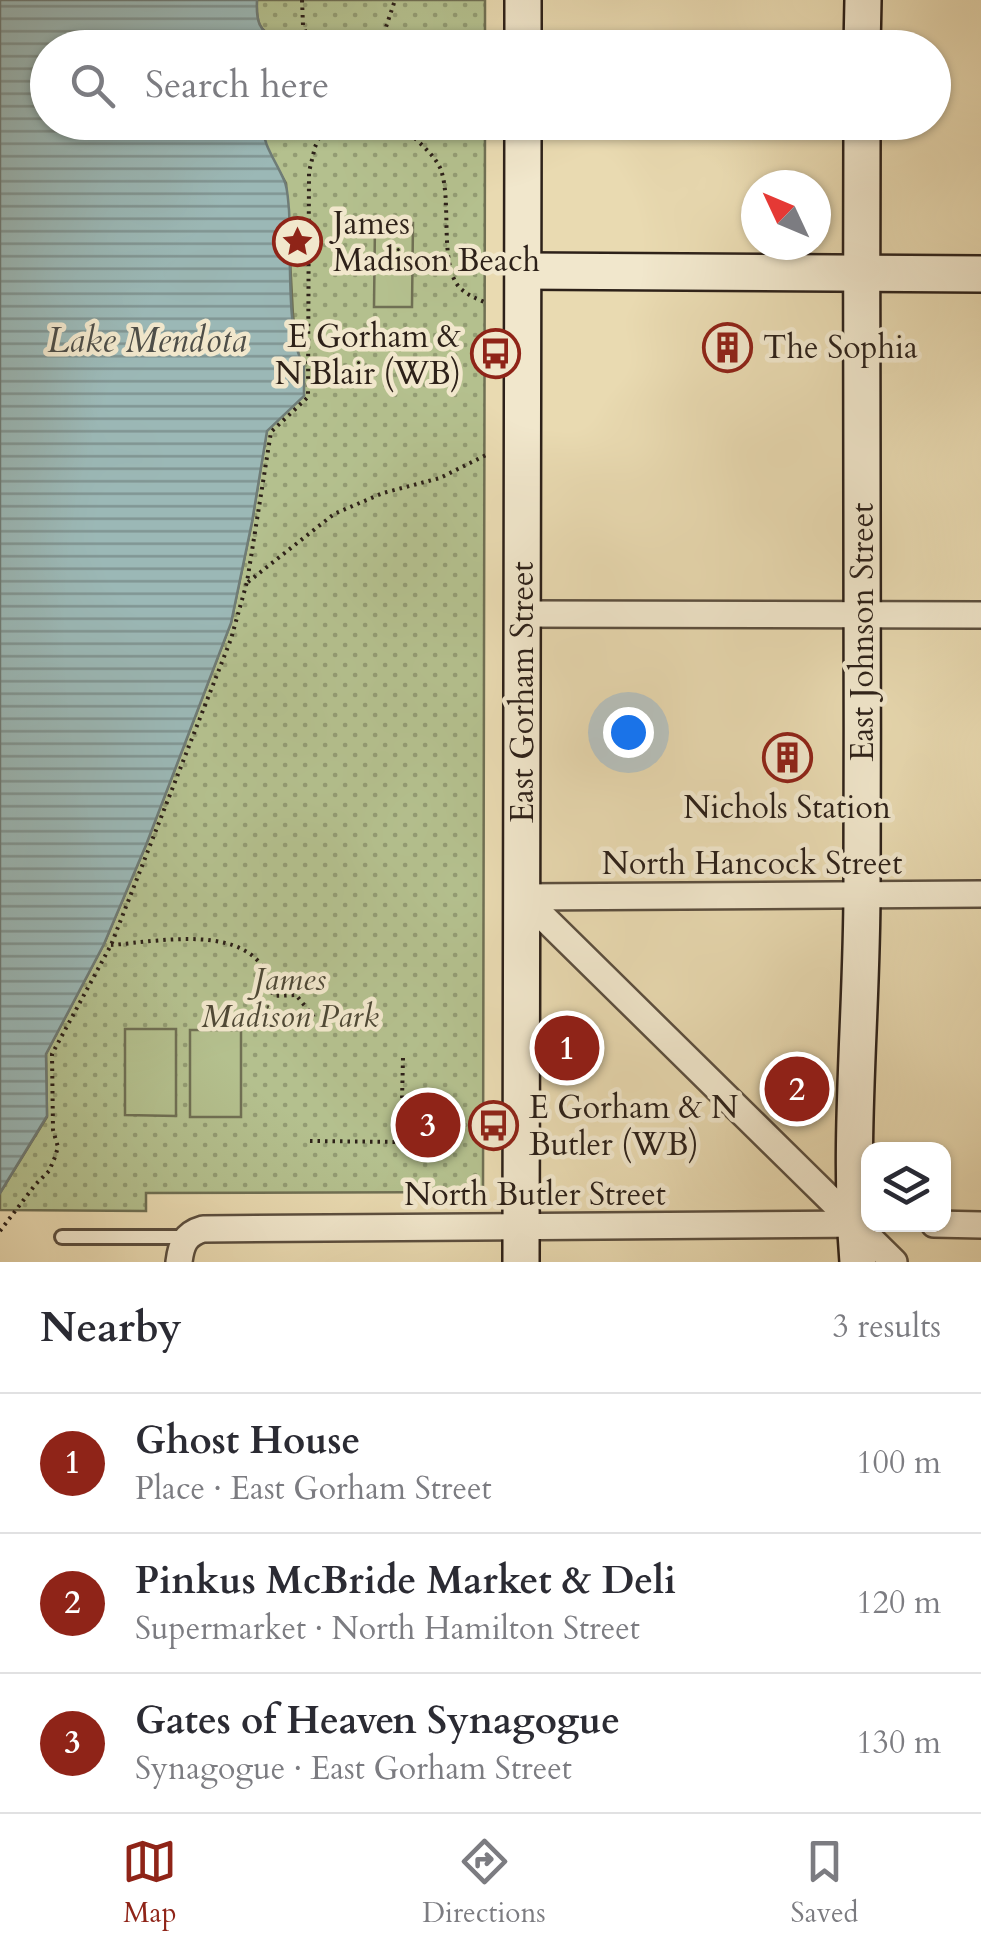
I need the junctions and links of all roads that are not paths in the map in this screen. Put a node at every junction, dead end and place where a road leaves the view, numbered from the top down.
1 (523, 0) edge
2 (863, 0) edge
3 (523, 30) edge
4 (862, 30) edge
5 (523, 140) edge
6 (862, 140) edge
7 (523, 271) junction
8 (862, 273) junction
9 (981, 274) edge
10 (523, 614) junction
11 (861, 614) junction
12 (981, 615) edge
13 (981, 894) edge
14 (862, 895) junction
15 (523, 897) junction
16 (861, 1213) edge
17 (861, 1223) edge
18 (861, 1224) edge
19 (951, 1224) edge
20 (981, 1225) edge
21 (522, 1226) junction
22 (861, 1232) edge
23 (869, 1232) edge
24 (195, 1233) junction
25 (62, 1237) dead end
26 (179, 1262) edge
27 (521, 1262) edge
28 (858, 1262) edge
29 (894, 1262) edge

1 - 3 main road
2 - 4 main road
5 - 7 main road, East Gorham Street
6 - 8 main road, East Johnson Street
7 - 8 main road
7 - 10 main road, East Gorham Street
8 - 9 main road
8 - 11 main road, East Johnson Street
10 - 11 street
10 - 15 main road, East Gorham Street
11 - 12 street
11 - 14 main road, East Johnson Street
13 - 14 street, North Hancock Street
14 - 15 street, North Hancock Street
14 - 16 main road, East Johnson Street
15 - 17 street
15 - 21 main road, East Gorham Street
18 - 21 street, North Butler Street
19 - 20 street
21 - 24 street, North Butler Street
21 - 27 main road, East Gorham Street
22 - 28 main road, East Johnson Street
23 - 29 street
24 - 25 lane
24 - 26 street

